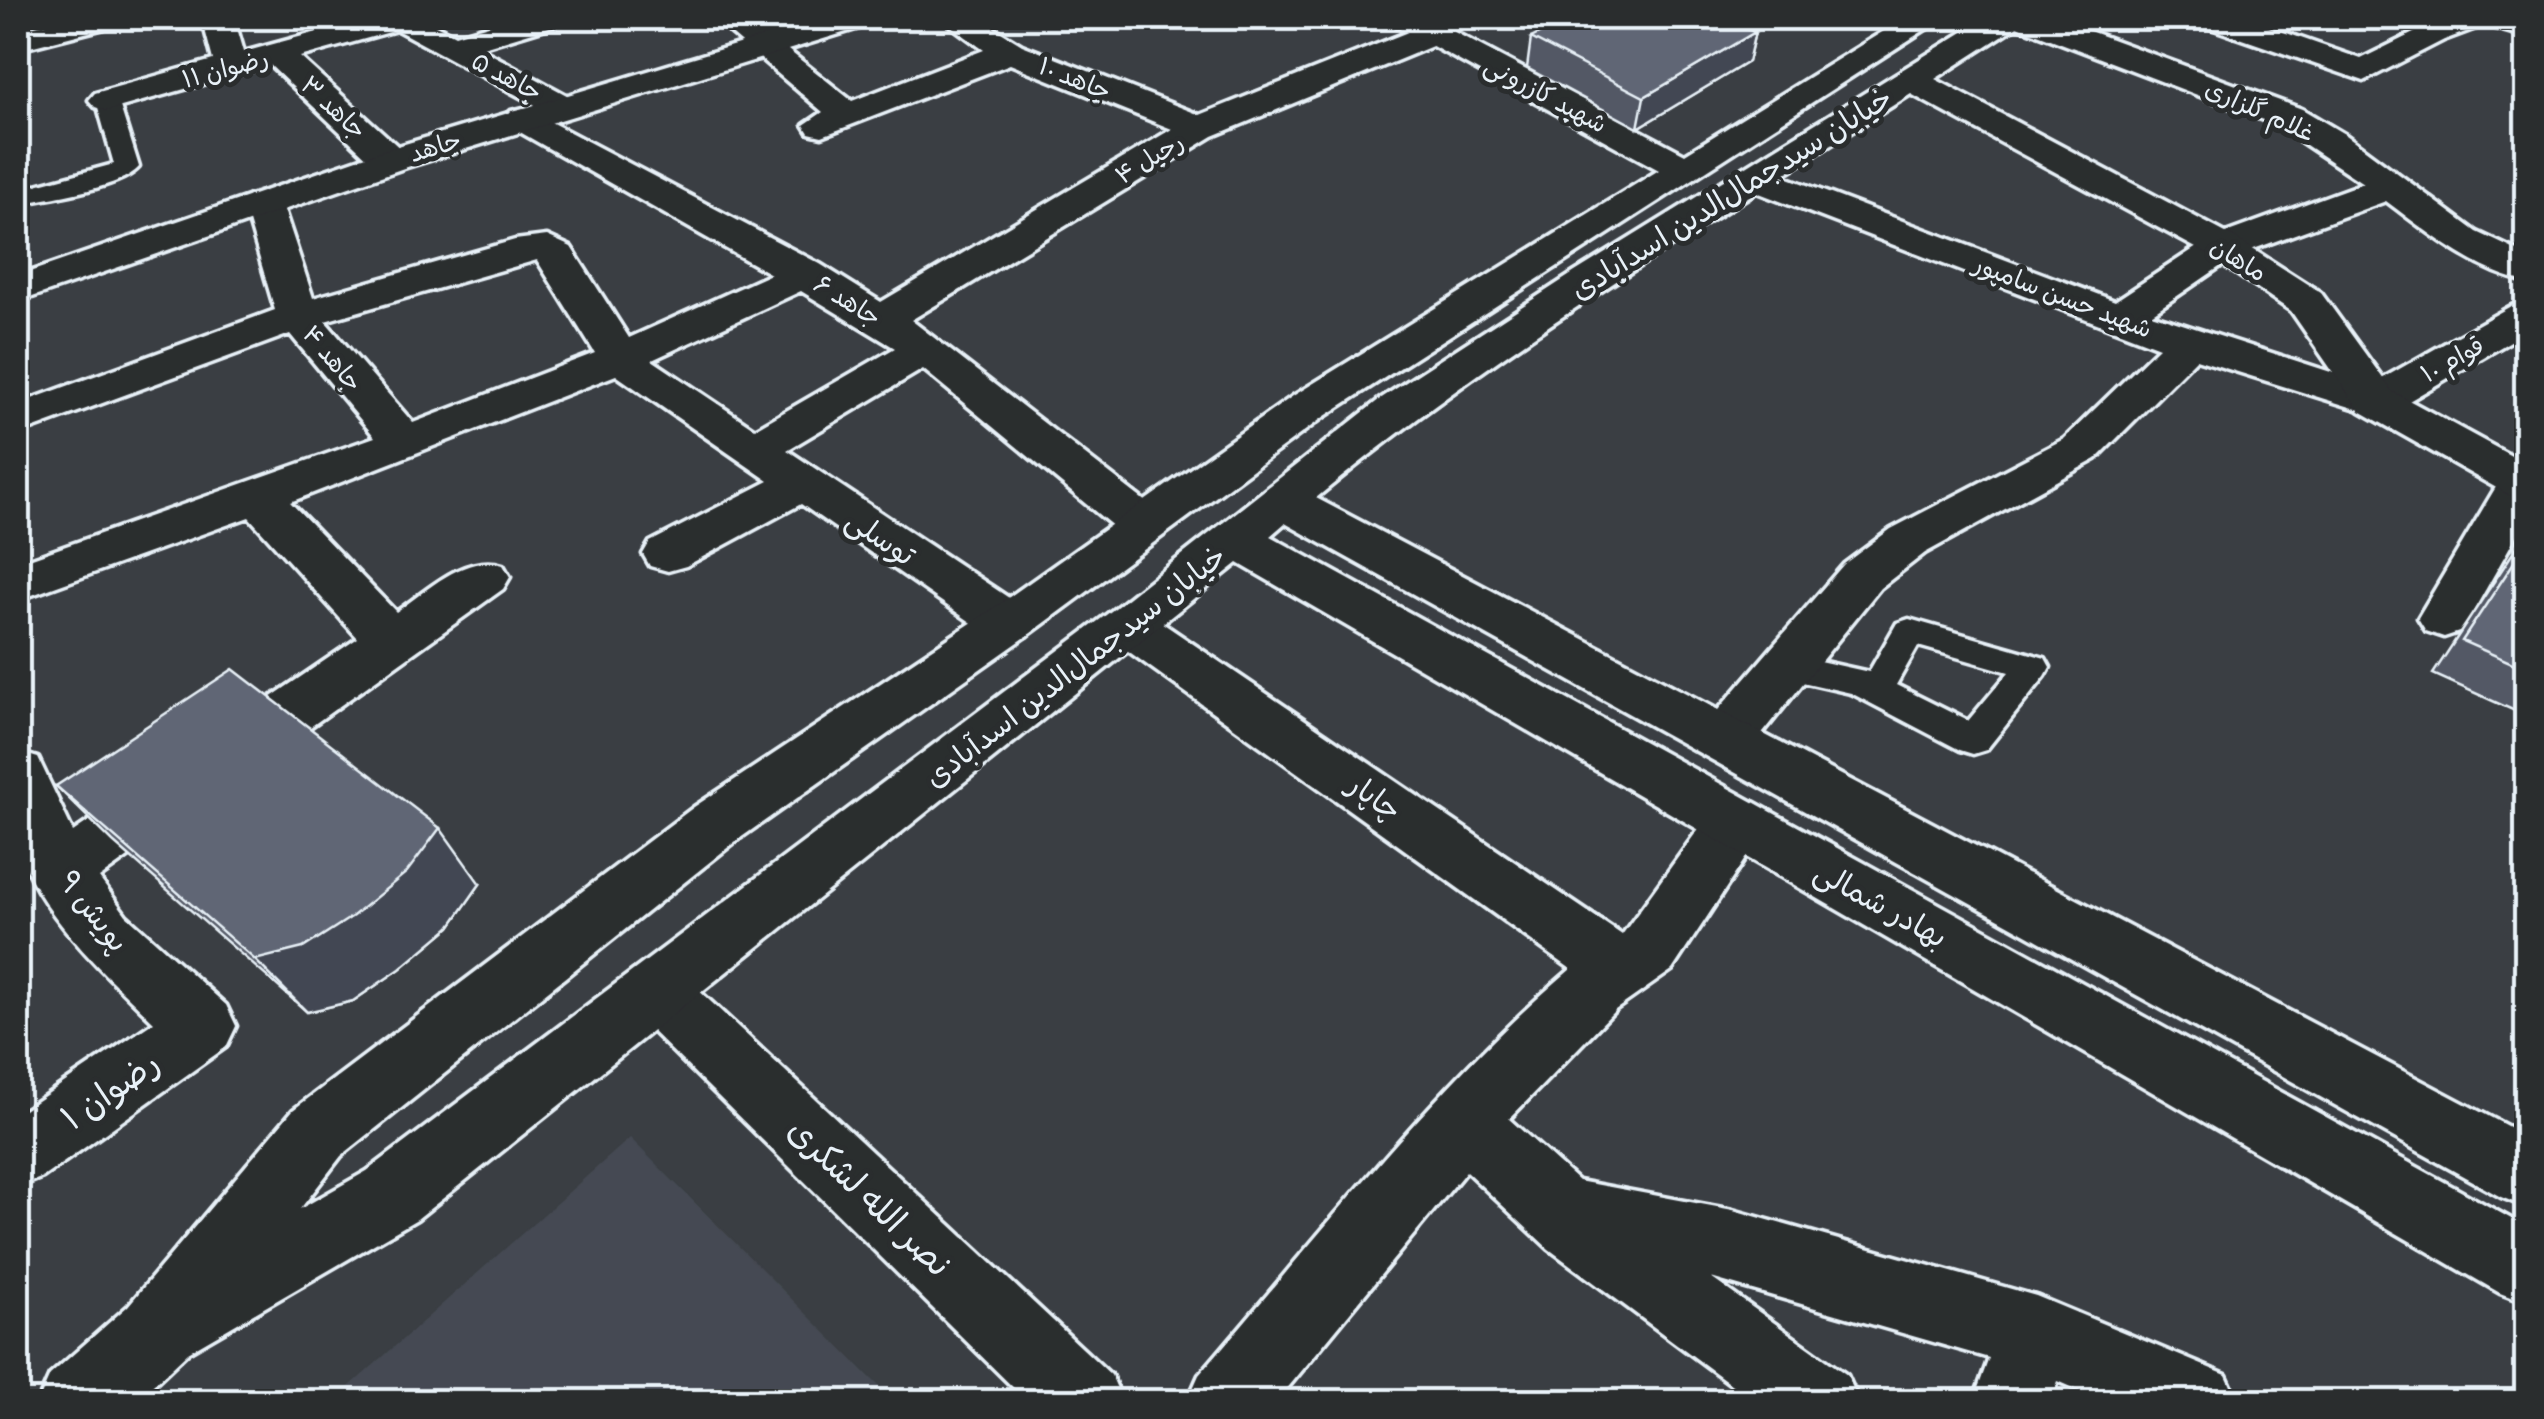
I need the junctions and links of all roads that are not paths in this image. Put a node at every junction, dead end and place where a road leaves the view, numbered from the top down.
1 (218, 18) edge
2 (399, 18) edge
3 (545, 18) edge
4 (729, 18) edge
5 (858, 18) edge
6 (956, 18) edge
7 (1927, 18) edge
8 (2008, 18) edge
9 (2025, 18) edge
10 (2213, 18) edge
11 (2474, 18) edge
12 (2496, 18) edge
13 (92, 19) edge
14 (1420, 26) edge
15 (2526, 27) edge
16 (18, 40) edge
17 (452, 46) junction
18 (765, 46) junction
19 (1010, 52) junction
20 (277, 54) junction
21 (232, 67) junction
22 (1911, 80) junction
23 (2326, 94) junction
24 (107, 100) joint
25 (543, 112) junction
26 (1200, 128) junction
27 (391, 160) junction
28 (1687, 170) junction
29 (1754, 178) junction
30 (2388, 187) junction
31 (18, 197) edge
32 (263, 204) junction
33 (2224, 248) junction
34 (2526, 270) edge
35 (806, 273) junction
36 (18, 290) edge
37 (2526, 315) edge
38 (298, 316) junction
39 (2118, 318) junction
40 (882, 319) junction
41 (2188, 344) junction
42 (925, 349) junction
43 (620, 358) junction
44 (2376, 402) junction
45 (18, 420) edge
46 (405, 444) junction
47 (753, 450) junction
48 (2525, 483) edge
49 (802, 484) junction
50 (256, 496) junction
51 (1284, 502) junction
52 (1143, 525) junction
53 (1236, 540) junction
54 (668, 554) dead end
55 (485, 577) dead end
56 (18, 582) edge
57 (2444, 618) dead end
58 (1009, 622) junction
59 (1128, 625) junction
60 (392, 641) junction
61 (1783, 666) junction
62 (1875, 692) dead end
63 (1726, 739) junction
64 (18, 774) edge
65 (1832, 798) junction
66 (1765, 838) junction
67 (61, 872) junction
68 (1622, 970) junction
69 (657, 993) junction
70 (203, 1026) joint
71 (1463, 1122) junction
72 (18, 1154) edge
73 (2526, 1173) edge
74 (1560, 1213) junction
75 (2526, 1267) edge
76 (155, 1333) junction
77 (2024, 1368) edge
78 (76, 1402) edge
79 (1084, 1402) edge
80 (1226, 1402) edge
81 (1820, 1402) edge
82 (2198, 1402) edge

1 - 21 street
2 - 17 street, جاهد ۵
2 - 20 street, رضوان ۱۱
3 - 17 street
4 - 18 street
5 - 18 street, جاهد
6 - 19 street, جاهد ۱۰
7 - 28 street, خیابان سیدجمال‌الدین اسدآبادی
8 - 22 street, خیابان سیدجمال‌الدین اسدآبادی
9 - 23 street, غلام گلزاری
10 - 23 street
11 - 23 street
12 - 15 street
13 - 16 street
14 - 26 street, رحیل ۴
14 - 28 street, شهید کازرونی
17 - 25 street, جاهد ۵
18 - 19 street
18 - 25 street, جاهد
19 - 26 street, جاهد ۱۰
20 - 21 street, رضوان ۱۱
20 - 27 street, جاهد ۳
21 - 24 street, رضوان ۱۱
22 - 29 street, خیابان سیدجمال‌الدین اسدآبادی
22 - 33 street, ماهان
23 - 30 street, غلام گلزاری
24 - 31 lane
25 - 27 street, جاهد
25 - 35 street, جاهد ۶
26 - 40 street, رحیل ۴
27 - 32 street, جاهد
28 - 52 street, خیابان سیدجمال‌الدین اسدآبادی
29 - 39 street, شهید حسن سامپور
29 - 51 street, خیابان سیدجمال‌الدین اسدآبادی
30 - 33 street
30 - 34 street, غلام گلزاری
32 - 36 street, جاهد
32 - 38 street, جاهد ۴
33 - 39 street
33 - 44 street, ماهان
35 - 40 street, جاهد ۶
35 - 43 street
37 - 44 street, قوام ۱۰
38 - 43 street
38 - 45 street
38 - 46 street, جاهد ۴
39 - 41 street, شهید حسن سامپور
40 - 42 street, جاهد ۶
41 - 44 street, شهید حسن سامپور
41 - 61 street
42 - 47 street
42 - 52 street, جاهد ۶
43 - 46 street
43 - 47 street, توسلی
44 - 48 street, ماهان
46 - 50 street
47 - 49 street, توسلی
48 - 57 street
49 - 54 street
49 - 58 street, توسلی
50 - 56 street
50 - 60 street
51 - 53 street, خیابان سیدجمال‌الدین اسدآبادی
51 - 63 street
52 - 58 street, خیابان سیدجمال‌الدین اسدآبادی
53 - 59 street, خیابان سیدجمال‌الدین اسدآبادی
53 - 66 street, بهادر شمالی
55 - 60 street
58 - 76 street, خیابان سیدجمال‌الدین اسدآبادی
59 - 68 street, چاپار
59 - 69 street, خیابان سیدجمال‌الدین اسدآبادی
60 - 67 street
61 - 62 lane
61 - 63 street
63 - 65 street
64 - 67 street, پویش ۹
65 - 66 street
65 - 73 street
66 - 68 street
66 - 75 street, بهادر شمالی
67 - 70 street, پویش ۹
68 - 71 street
69 - 76 street, خیابان سیدجمال‌الدین اسدآبادی
69 - 79 street, نصر الله لشکری
70 - 72 street, رضوان ۱
71 - 74 street
71 - 80 street
74 - 77 street
74 - 81 street
76 - 78 street, خیابان سیدجمال‌الدین اسدآبادی
77 - 82 street

